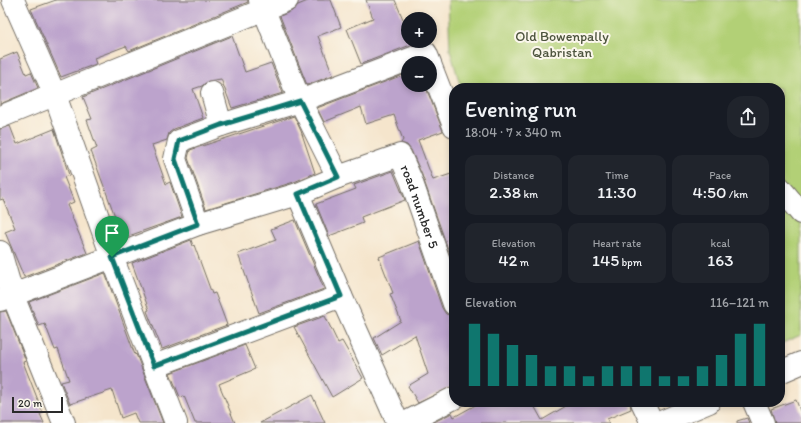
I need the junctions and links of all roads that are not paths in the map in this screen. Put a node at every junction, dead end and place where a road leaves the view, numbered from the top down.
1 (287, 0) edge
2 (11, 2) edge
3 (262, 4) edge
4 (418, 56) edge
5 (427, 56) edge
6 (401, 63) edge
7 (437, 81) edge
8 (212, 93) dead end
9 (55, 95) junction
10 (300, 101) junction
11 (449, 113) edge
12 (0, 117) edge
13 (221, 125) junction
14 (338, 177) junction
15 (298, 194) junction
16 (785, 194) edge
17 (801, 214) edge
18 (198, 224) junction
19 (0, 252) edge
20 (112, 257) junction
21 (449, 290) edge
22 (341, 296) junction
23 (6, 298) edge
24 (801, 362) edge
25 (154, 366) junction
26 (785, 370) edge
27 (449, 401) edge
28 (644, 407) edge
29 (697, 407) edge
30 (756, 407) edge
31 (64, 423) edge
32 (176, 423) edge
33 (398, 423) edge
34 (405, 423) edge
35 (652, 423) edge
36 (660, 423) edge
37 (763, 423) edge

1 - 3 street
2 - 9 street
3 - 9 street
3 - 10 street
4 - 5 street
6 - 10 street
7 - 11 street
8 - 13 street
9 - 12 street
9 - 20 street
10 - 13 street
10 - 14 street
13 - 18 street
14 - 15 street
14 - 21 street, road number 5
15 - 18 street
15 - 22 street
16 - 17 street
18 - 20 street
19 - 23 street
20 - 23 street
20 - 25 street
22 - 25 street
22 - 33 street
23 - 31 street
24 - 26 street
25 - 32 street
27 - 34 street
28 - 35 street
29 - 36 street
30 - 37 street

